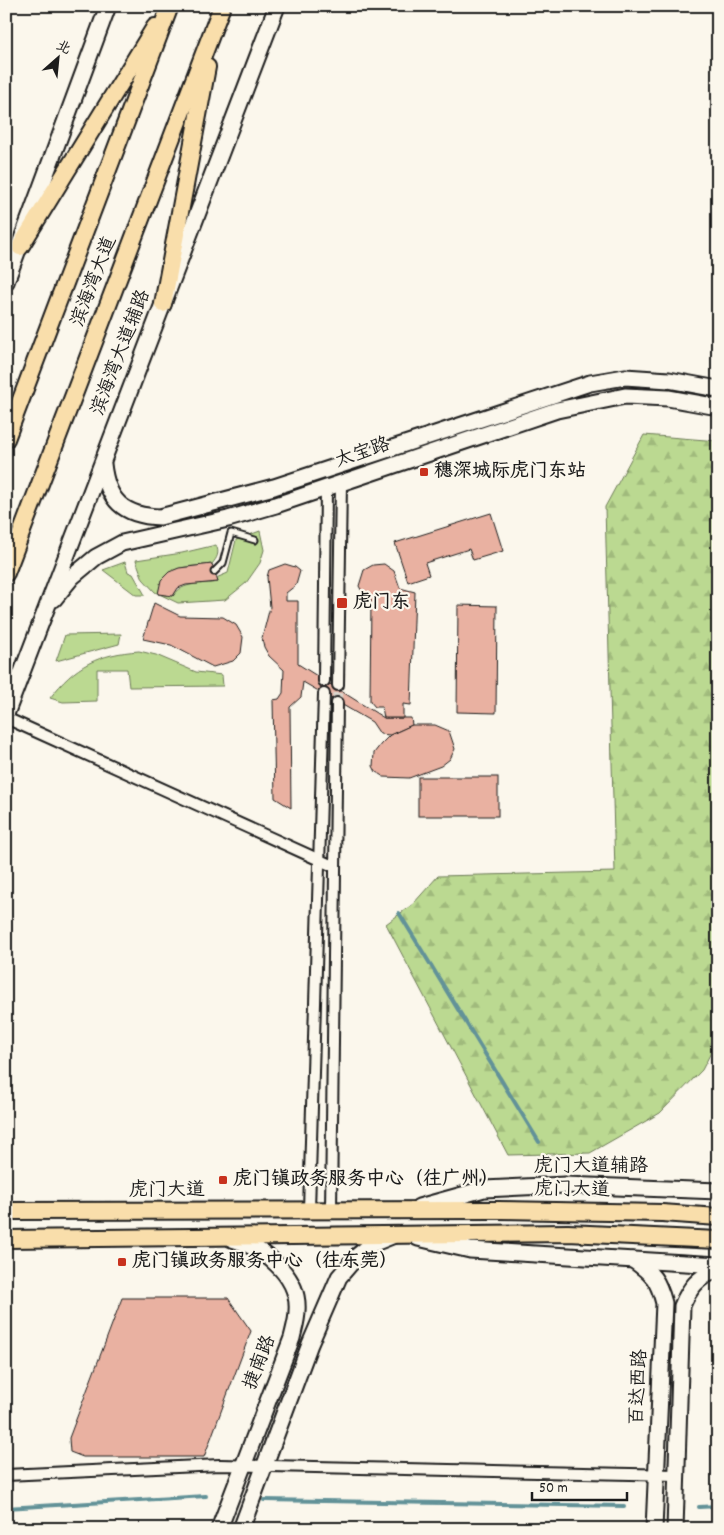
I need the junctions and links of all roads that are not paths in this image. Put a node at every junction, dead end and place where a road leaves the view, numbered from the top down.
1 (108, 6) edge
2 (169, 6) edge
3 (222, 6) edge
4 (277, 6) edge
5 (214, 26) junction
6 (20, 247) junction
7 (6, 282) edge
8 (163, 304) junction
9 (718, 389) edge
10 (718, 407) edge
11 (6, 439) edge
12 (102, 460) junction
13 (341, 483) junction
14 (326, 488) junction
15 (255, 540) dead end
16 (214, 572) dead end
17 (6, 573) edge
18 (46, 610) junction
19 (324, 681) dead end
20 (338, 685) tunnel mouth
21 (324, 694) dead end
22 (338, 703) tunnel mouth
23 (6, 716) edge
24 (319, 859) junction
25 (335, 867) junction
26 (718, 1191) edge
27 (309, 1210) junction
28 (331, 1210) junction
29 (407, 1210) junction
30 (6, 1211) edge
31 (718, 1217) edge
32 (399, 1236) junction
33 (230, 1238) junction
34 (6, 1240) edge
35 (718, 1240) edge
36 (633, 1260) junction
37 (718, 1265) edge
38 (718, 1270) edge
39 (243, 1466) junction
40 (264, 1467) junction
41 (656, 1475) junction
42 (6, 1476) edge
43 (677, 1476) junction
44 (219, 1529) edge
45 (241, 1529) edge
46 (654, 1529) edge
47 (675, 1529) edge

1 - 6 main road
2 - 6 main road
2 - 11 main road, 滨海湾大道
3 - 5 main road, 滨海湾大道
4 - 8 main road, 滨海湾大道辅路
5 - 8 main road
5 - 17 main road, 滨海湾大道
6 - 7 main road
8 - 12 main road, 滨海湾大道辅路
9 - 12 main road, 太宝路
10 - 13 main road, 太宝路
12 - 18 main road, 滨海湾大道辅路
13 - 14 main road, 太宝路
13 - 20 street
14 - 18 main road, 太宝路
14 - 19 street
15 - 16 lane
18 - 23 main road, 滨海湾大道辅路
21 - 24 street
22 - 25 street
23 - 24 street
24 - 25 street
24 - 27 street
25 - 28 street
26 - 29 main road, 虎门大道辅路
27 - 28 main road, 虎门大道
27 - 30 main road, 虎门大道
28 - 29 main road, 虎门大道
29 - 31 main road, 虎门大道
32 - 33 main road
32 - 35 main road
32 - 36 main road
32 - 40 main road, 捷南路
33 - 34 main road
33 - 39 main road, 捷南路
36 - 37 main road
36 - 41 main road, 百达西路
38 - 43 main road, 百达西路
39 - 40 street
39 - 42 street
39 - 44 main road, 捷南路
40 - 41 street
40 - 45 main road, 捷南路
41 - 43 street
41 - 46 main road, 百达西路
43 - 47 main road, 百达西路

